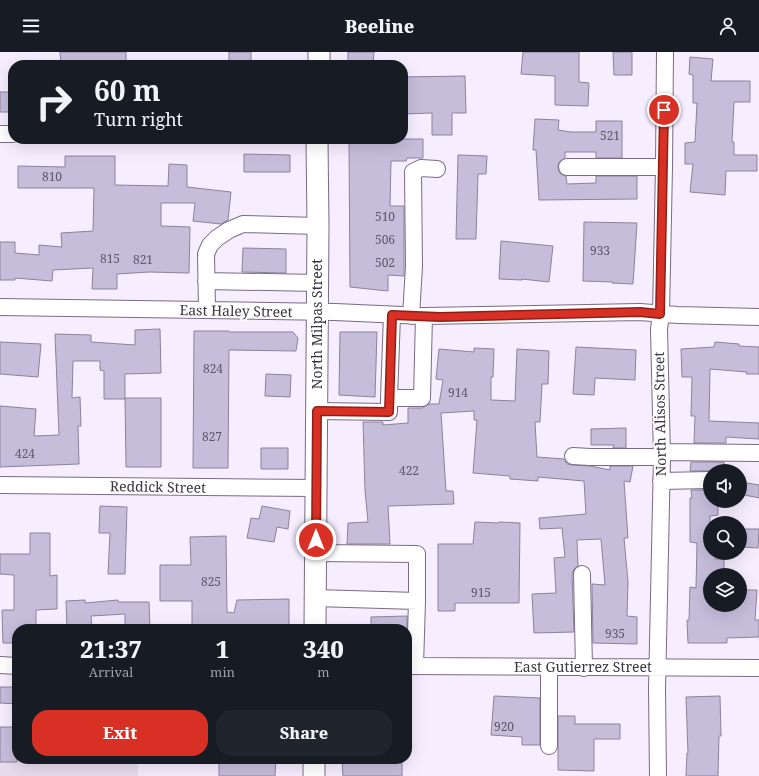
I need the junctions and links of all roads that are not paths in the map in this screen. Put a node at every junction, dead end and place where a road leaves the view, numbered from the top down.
1 (665, 52) edge
2 (317, 144) edge
3 (567, 166) dead end
4 (664, 167) junction
5 (437, 169) dead end
6 (318, 226) junction
7 (206, 281) junction
8 (318, 283) junction
9 (0, 307) edge
10 (207, 310) junction
11 (318, 311) junction
12 (660, 314) junction
13 (392, 315) junction
14 (418, 316) junction
15 (759, 317) edge
16 (389, 398) junction
17 (317, 411) junction
18 (759, 453) edge
19 (662, 455) junction
20 (573, 456) dead end
21 (703, 480) edge
22 (661, 481) junction
23 (0, 485) edge
24 (316, 488) junction
25 (316, 552) junction
26 (582, 574) dead end
27 (315, 598) junction
28 (417, 601) junction
29 (315, 624) edge
30 (412, 655) edge
31 (0, 665) edge
32 (12, 666) edge
33 (412, 666) edge
34 (658, 667) junction
35 (550, 668) junction
36 (584, 668) junction
37 (759, 668) edge
38 (549, 746) dead end
39 (314, 764) edge
40 (314, 776) edge
41 (658, 776) edge

1 - 4 street, North Alisos Street
2 - 6 main road, North Milpas Street
3 - 4 street
4 - 12 street, North Alisos Street
5 - 14 street
6 - 7 street
6 - 8 main road, North Milpas Street
7 - 8 street
7 - 10 street
8 - 11 main road, North Milpas Street
9 - 10 street, East Haley Street
10 - 11 street, East Haley Street
11 - 13 street, East Haley Street
11 - 17 main road, North Milpas Street
12 - 14 street, East Haley Street
12 - 15 street, East Haley Street
12 - 19 street, North Alisos Street
13 - 14 street, East Haley Street
13 - 16 street
14 - 16 street
16 - 17 street
17 - 24 main road, North Milpas Street
18 - 19 street
19 - 20 street
19 - 22 street, North Alisos Street
21 - 22 street
22 - 34 street, North Alisos Street
23 - 24 street, Reddick Street
24 - 25 main road, North Milpas Street
25 - 27 main road, North Milpas Street
25 - 28 street
26 - 36 street
27 - 28 street
27 - 29 main road, North Milpas Street
28 - 30 street
31 - 32 street
33 - 35 street, East Gutierrez Street
34 - 36 street, East Gutierrez Street
34 - 37 street, East Gutierrez Street
34 - 41 street, North Alisos Street
35 - 36 street, East Gutierrez Street
35 - 38 street
39 - 40 main road

